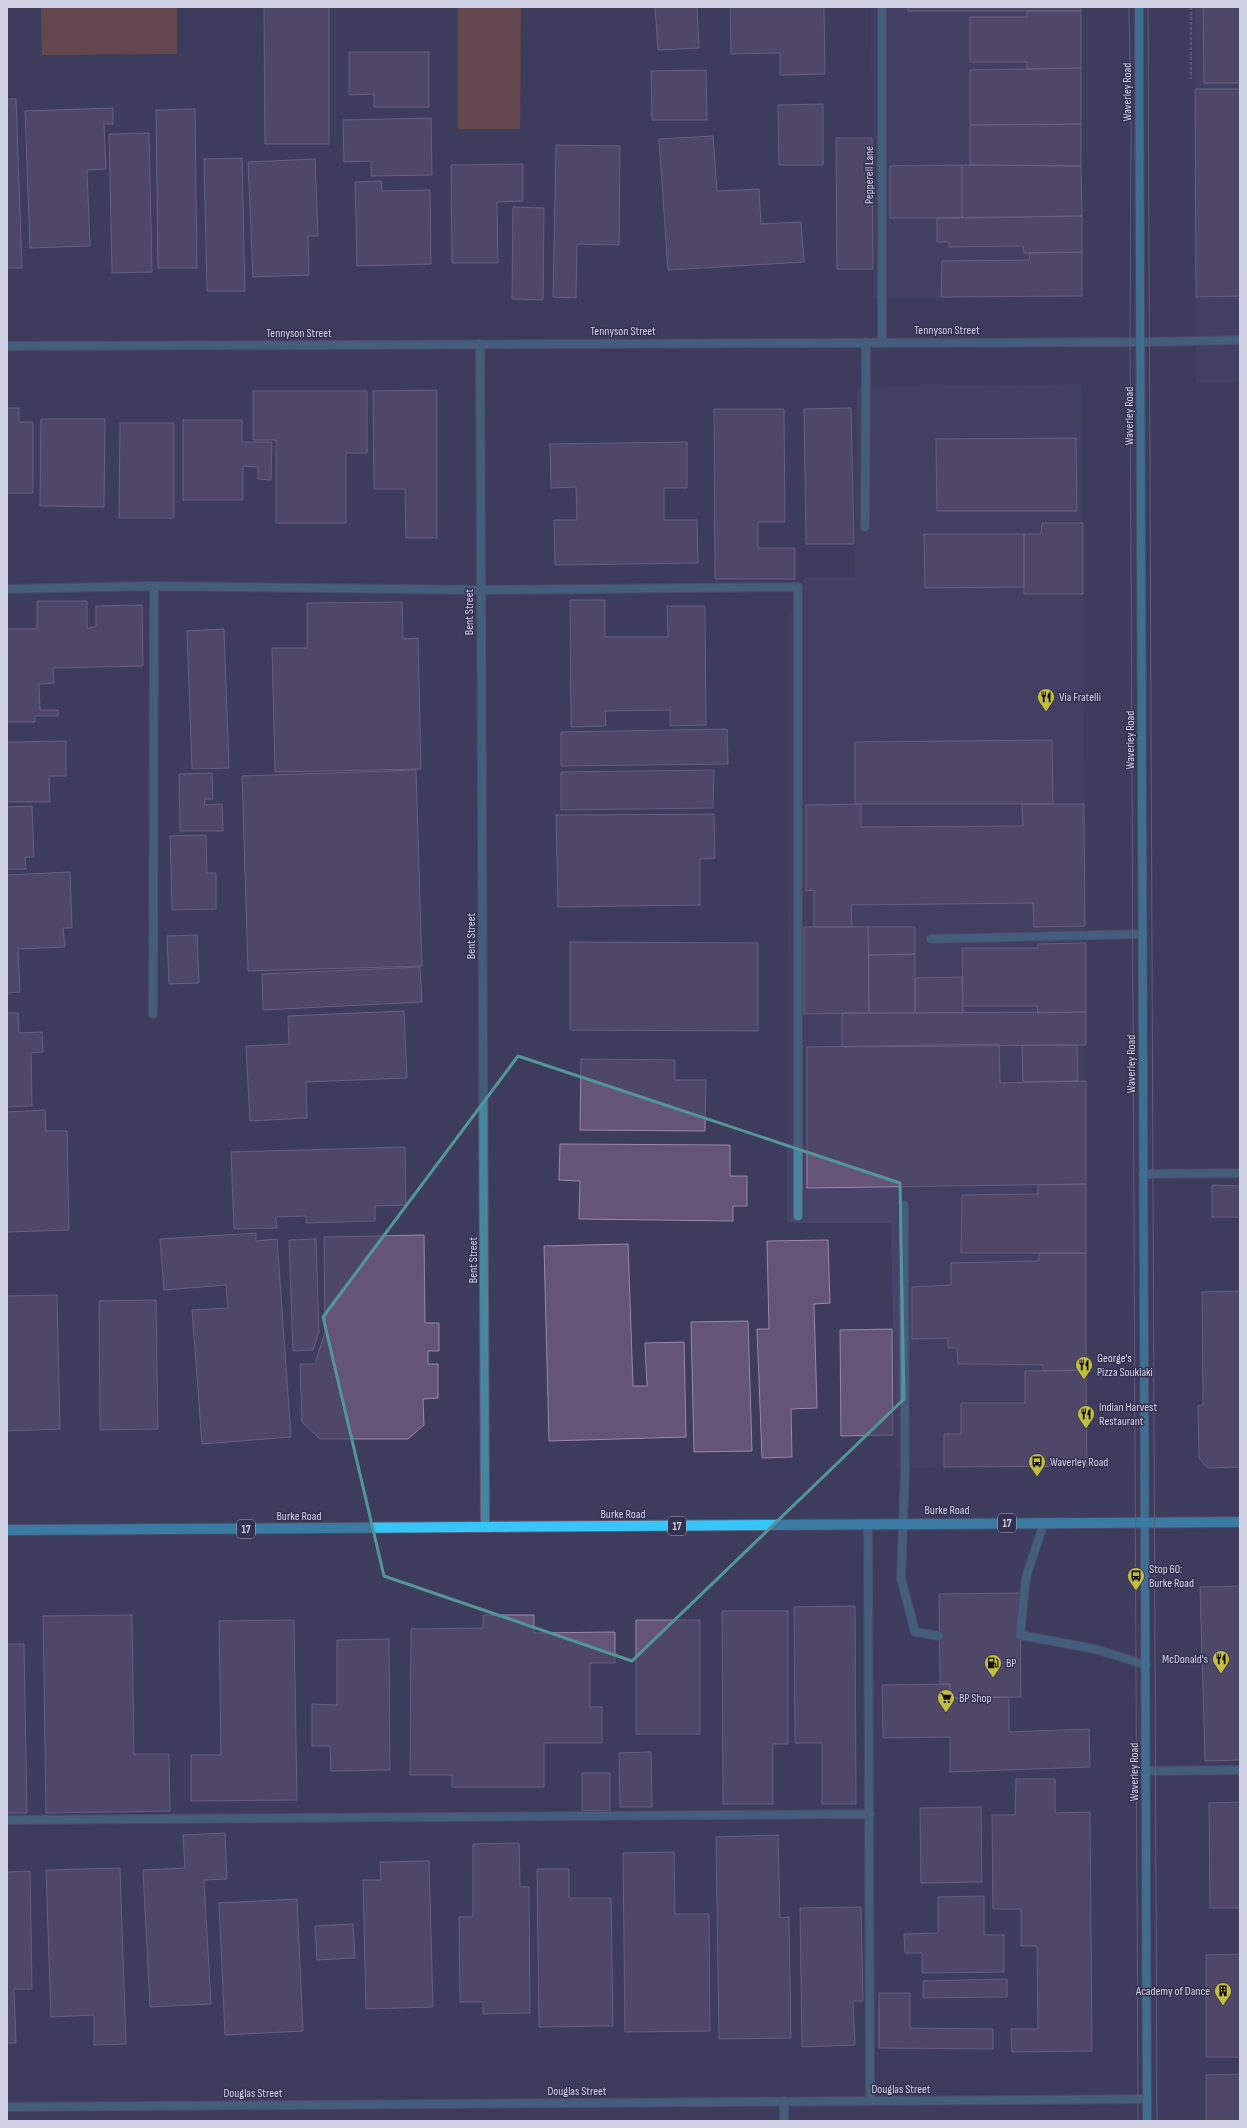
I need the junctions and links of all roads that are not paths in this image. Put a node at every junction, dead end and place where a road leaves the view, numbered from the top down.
1 (882, 7) edge
2 (1139, 7) edge
3 (1240, 340) edge
4 (866, 342) junction
5 (882, 342) junction
6 (1140, 342) junction
7 (480, 344) junction
8 (7, 346) edge
9 (865, 527) dead end
10 (154, 586) junction
11 (7, 589) edge
12 (481, 590) junction
13 (1143, 934) junction
14 (931, 939) dead end
15 (153, 1014) dead end
16 (1240, 1173) edge
17 (1143, 1174) junction
18 (904, 1205) dead end
19 (798, 1216) dead end
20 (1240, 1522) edge
21 (1044, 1523) junction
22 (1145, 1523) junction
23 (904, 1524) junction
24 (868, 1525) junction
25 (485, 1528) junction
26 (7, 1530) edge
27 (940, 1636) dead end
28 (1146, 1665) junction
29 (1146, 1770) junction
30 (1240, 1770) edge
31 (870, 1814) junction
32 (7, 1820) edge
33 (1147, 2099) junction
34 (784, 2101) junction
35 (870, 2101) junction
36 (7, 2106) edge
37 (784, 2121) edge
38 (1147, 2121) edge

1 - 5 street, Pepperell Lane
2 - 6 main road, Waverley Road
3 - 6 street, Tennyson Street
4 - 5 street, Tennyson Street
4 - 7 street, Tennyson Street
4 - 9 street
5 - 6 street, Tennyson Street
6 - 13 main road, Waverley Road
7 - 8 street, Tennyson Street
7 - 12 street, Bent Street
10 - 11 street
10 - 12 street
10 - 15 street
12 - 19 street
12 - 25 street, Bent Street
13 - 14 street
13 - 17 main road, Waverley Road
16 - 17 street
17 - 22 main road, Waverley Road
18 - 23 street
20 - 22 main road, Burke Road / 17
21 - 22 main road, Burke Road / 17
21 - 23 main road, Burke Road / 17
21 - 28 street
22 - 28 main road, Waverley Road
23 - 24 main road, Burke Road / 17
23 - 27 street
24 - 25 main road, Burke Road / 17
24 - 31 street
25 - 26 main road, Burke Road / 17
28 - 29 main road, Waverley Road
29 - 30 street
29 - 33 main road, Waverley Road
31 - 32 street
31 - 35 street
33 - 35 street, Douglas Street
33 - 38 main road, Waverley Road
34 - 35 street, Douglas Street
34 - 36 street, Douglas Street
34 - 37 street

